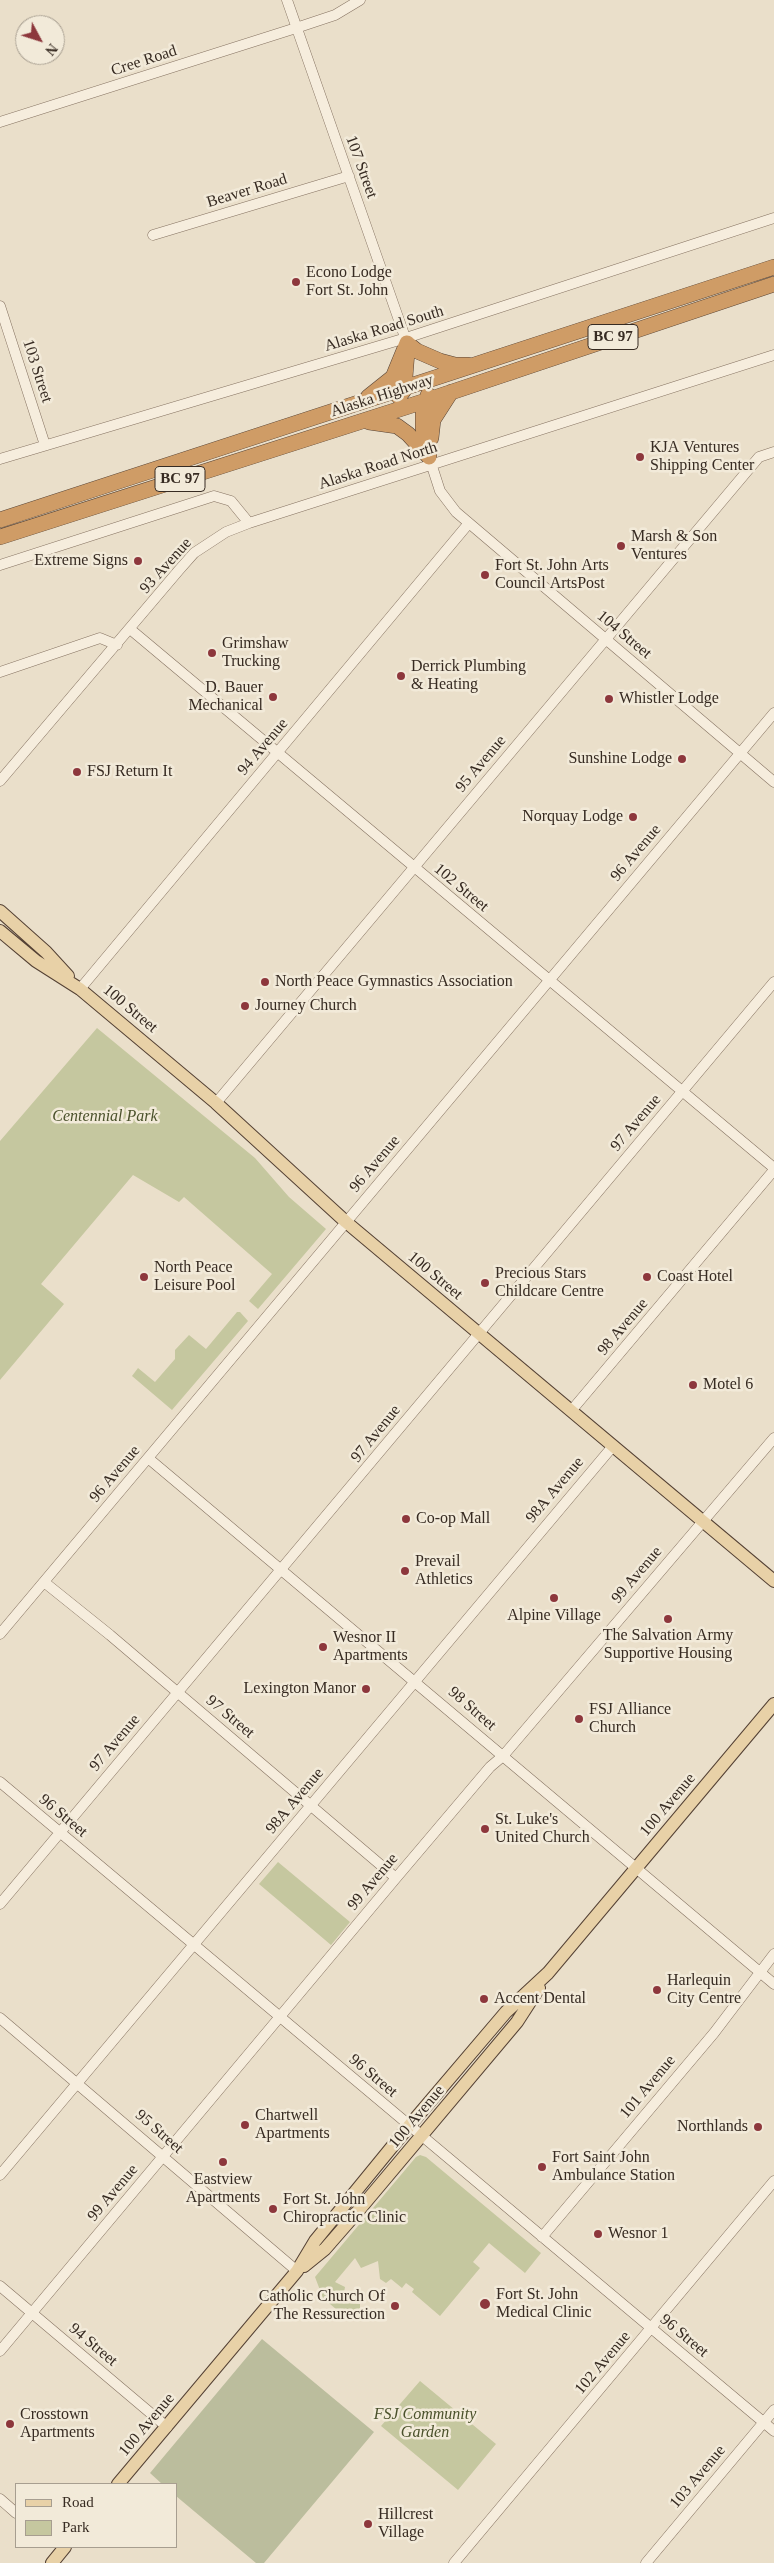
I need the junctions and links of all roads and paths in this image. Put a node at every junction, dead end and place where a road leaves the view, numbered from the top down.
1 (287, 0) edge
2 (360, 0) edge
3 (296, 28) junction
4 (0, 122) edge
5 (349, 176) junction
6 (774, 218) edge
7 (153, 235) dead end
8 (774, 267) edge
9 (774, 284) edge
10 (0, 306) edge
11 (407, 341) junction
12 (774, 355) edge
13 (478, 366) junction
14 (434, 380) junction
15 (404, 390) junction
16 (451, 392) junction
17 (425, 401) junction
18 (355, 406) junction
19 (388, 412) junction
20 (360, 421) junction
21 (44, 445) junction
22 (774, 452) edge
23 (0, 459) edge
24 (430, 461) junction
25 (0, 520) edge
26 (249, 523) junction
27 (469, 523) junction
28 (0, 538) edge
29 (0, 565) edge
30 (130, 629) junction
31 (605, 638) junction
32 (118, 645) junction
33 (0, 672) edge
34 (774, 713) edge
35 (277, 753) junction
36 (740, 753) junction
37 (0, 781) edge
38 (774, 782) edge
39 (414, 868) junction
40 (0, 911) edge
41 (0, 931) edge
42 (548, 980) junction
43 (774, 982) edge
44 (80, 989) junction
45 (682, 1092) junction
46 (216, 1103) junction
47 (774, 1169) edge
48 (346, 1222) junction
49 (478, 1333) junction
50 (571, 1411) junction
51 (774, 1438) edge
52 (613, 1446) junction
53 (148, 1458) junction
54 (702, 1521) junction
55 (282, 1568) junction
56 (774, 1581) edge
57 (44, 1582) junction
58 (0, 1634) edge
59 (414, 1680) junction
60 (177, 1692) junction
61 (774, 1704) edge
62 (504, 1756) junction
63 (0, 1782) edge
64 (310, 1806) junction
65 (59, 1832) junction
66 (636, 1868) junction
67 (396, 1878) junction
68 (0, 1904) edge
69 (193, 1945) junction
70 (774, 1954) edge
71 (760, 1972) junction
72 (548, 1973) junction
73 (774, 1984) edge
74 (280, 2017) junction
75 (0, 2018) edge
76 (78, 2082) junction
77 (409, 2126) junction
78 (422, 2136) junction
79 (164, 2156) junction
80 (0, 2175) edge
81 (774, 2181) edge
82 (542, 2237) junction
83 (298, 2271) junction
84 (0, 2286) edge
85 (32, 2313) junction
86 (651, 2328) junction
87 (0, 2352) edge
88 (774, 2410) edge
89 (764, 2423) junction
90 (167, 2426) junction
91 (774, 2431) edge
92 (119, 2483) edge
93 (0, 2499) edge
94 (15, 2512) edge
95 (61, 2548) edge
96 (52, 2563) edge
97 (454, 2563) edge
98 (646, 2563) edge

1 - 3 street, 107 Street
2 - 3 street, Cree Road
3 - 4 street, Cree Road
3 - 5 street, 107 Street
5 - 7 street, Beaver Road
5 - 11 street, 107 Street
6 - 11 street, Alaska Road South
8 - 13 highway, Alaska Highway / BC 97
9 - 16 highway, Alaska Highway / BC 97
10 - 21 street, 103 Street
11 - 13 highway
11 - 15 highway
11 - 18 highway
11 - 21 street, Alaska Road South
12 - 24 street, Alaska Road North
13 - 14 highway, Alaska Highway / BC 97
14 - 15 highway, Alaska Highway / BC 97
14 - 17 highway
15 - 18 highway, Alaska Highway / BC 97
15 - 19 highway
16 - 17 highway, Alaska Highway / BC 97
16 - 24 highway
17 - 19 highway, Alaska Highway / BC 97
17 - 24 highway
18 - 25 highway, Alaska Highway / BC 97
19 - 20 highway, Alaska Highway / BC 97
20 - 24 highway
20 - 28 highway, Alaska Highway / BC 97
21 - 23 street, Alaska Road South
22 - 31 street, 95 Avenue
24 - 26 street, Alaska Road North
24 - 27 street, 104 Street
26 - 29 street
26 - 30 street, 93 Avenue
27 - 31 street, 104 Street
27 - 35 street, 94 Avenue
30 - 32 street, 93 Avenue
30 - 35 street, 102 Street
31 - 36 street, 104 Street
31 - 39 street, 95 Avenue
32 - 33 street
32 - 37 street, 93 Avenue
34 - 36 street, 96 Avenue
35 - 39 street, 102 Street
35 - 44 street, 94 Avenue
36 - 38 street, 104 Street
36 - 42 street, 96 Avenue
39 - 42 street, 102 Street
39 - 46 street, 95 Avenue
40 - 44 main road, 100 Street
41 - 44 main road, 100 Street
42 - 45 street, 102 Street
42 - 48 street, 96 Avenue
43 - 45 street, 97 Avenue
44 - 46 main road, 100 Street
45 - 47 street, 102 Street
45 - 49 street, 97 Avenue
46 - 48 main road, 100 Street
47 - 50 street, 98 Avenue
48 - 49 main road, 100 Street
48 - 53 street, 96 Avenue
49 - 50 main road, 100 Street
49 - 55 street, 97 Avenue
50 - 52 main road, 100 Street
51 - 54 street, 99 Avenue
52 - 54 main road, 100 Street
52 - 59 street, 98A Avenue
53 - 55 street, 98 Street
53 - 57 street, 96 Avenue
54 - 56 main road, 100 Street
54 - 62 street, 99 Avenue
55 - 59 street, 98 Street
55 - 60 street, 97 Avenue
57 - 58 street, 96 Avenue
57 - 60 street, 97 Street
59 - 62 street, 98 Street
59 - 64 street, 98A Avenue
60 - 64 street, 97 Street
60 - 65 street, 97 Avenue
61 - 66 main road, 100 Avenue
62 - 66 street, 98 Street
62 - 67 street, 99 Avenue
63 - 65 street, 96 Street
64 - 67 street, 97 Street
64 - 69 street, 98A Avenue
65 - 68 street, 97 Avenue
65 - 69 street, 96 Street
66 - 71 street, 98 Street
66 - 72 main road, 100 Avenue
67 - 74 street, 99 Avenue
69 - 74 street, 96 Street
69 - 76 street, 98A Avenue
70 - 71 street, 101 Avenue
71 - 73 street, 98 Street
71 - 82 street, 101 Avenue
72 - 77 main road, 100 Avenue
72 - 78 main road, 100 Avenue
74 - 77 street, 96 Street
74 - 79 street, 99 Avenue
75 - 76 street, 95 Street
76 - 79 street, 95 Street
76 - 80 street, 98A Avenue
77 - 78 street, 96 Street
77 - 83 main road, 100 Avenue
78 - 82 street, 96 Street
78 - 83 main road, 100 Avenue
79 - 83 street, 95 Street
79 - 85 street, 99 Avenue
81 - 86 street, 102 Avenue
82 - 86 street, 96 Street
83 - 90 main road, 100 Avenue
84 - 85 street, 94 Street
85 - 87 street, 99 Avenue
85 - 90 street, 94 Street
86 - 89 street, 96 Street
86 - 97 street, 102 Avenue
88 - 89 street, 103 Avenue
89 - 91 street, 96 Street
89 - 98 street, 103 Avenue
90 - 92 main road, 100 Avenue
93 - 94 street
95 - 96 main road

